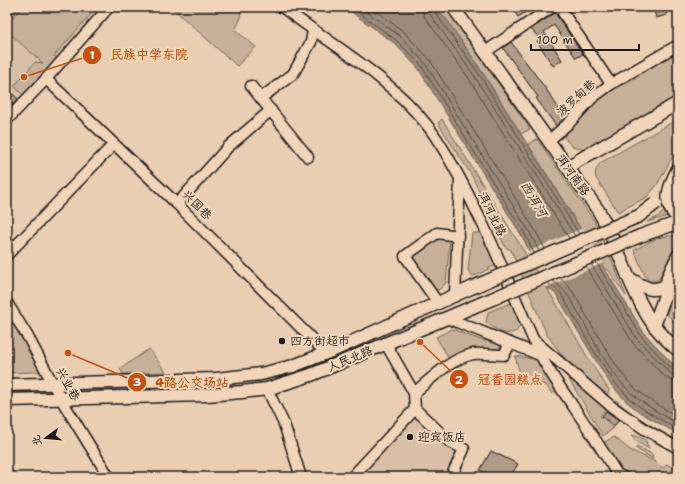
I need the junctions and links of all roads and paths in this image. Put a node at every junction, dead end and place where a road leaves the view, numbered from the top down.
1 (109, 7) edge
2 (282, 7) edge
3 (453, 7) edge
4 (462, 7) edge
5 (552, 7) edge
6 (559, 7) edge
7 (313, 30) junction
8 (678, 44) edge
9 (491, 48) junction
10 (46, 79) junction
11 (611, 84) junction
12 (251, 86) dead end
13 (261, 98) junction
14 (678, 103) edge
15 (271, 110) junction
16 (678, 112) edge
17 (7, 120) edge
18 (554, 136) junction
19 (114, 144) junction
20 (308, 157) dead end
21 (572, 168) junction
22 (678, 169) edge
23 (460, 178) junction
24 (671, 182) junction
25 (177, 204) junction
26 (676, 222) edge
27 (458, 236) junction
28 (7, 255) edge
29 (678, 256) edge
30 (678, 271) edge
31 (629, 278) junction
32 (640, 285) junction
33 (667, 285) junction
34 (455, 295) junction
35 (7, 303) edge
36 (438, 303) junction
37 (447, 318) junction
38 (656, 321) junction
39 (678, 340) edge
40 (533, 341) junction
41 (510, 343) junction
42 (386, 344) junction
43 (678, 350) edge
44 (326, 353) junction
45 (540, 355) junction
46 (53, 384) junction
47 (7, 385) edge
48 (267, 389) junction
49 (414, 394) junction
50 (61, 399) junction
51 (7, 400) edge
52 (414, 410) junction
53 (678, 448) edge
54 (618, 476) edge
55 (109, 477) edge
56 (301, 477) edge
57 (352, 477) edge
58 (451, 477) edge

1 - 10 street
2 - 7 street, 洱河北路
3 - 21 main road, 洱河南路
4 - 9 main road, 洱河南路
5 - 9 street
6 - 11 street
7 - 13 street
7 - 23 street, 洱河北路
8 - 11 street, 波罗甸巷
9 - 18 main road, 洱河南路
10 - 17 street
10 - 19 street, 兴国巷
11 - 18 street, 波罗甸巷
12 - 13 street
13 - 15 street
14 - 21 main road
15 - 20 street
15 - 25 street
16 - 21 main road
18 - 21 main road, 洱河南路
19 - 25 street, 兴国巷
19 - 28 street
21 - 31 main road, 洱河南路
21 - 32 main road, 洱河南路
22 - 24 main road
23 - 27 street
23 - 40 street, 洱河北路
24 - 26 main road
24 - 34 main road, 人民北路, bridge
25 - 44 street, 兴国巷
26 - 37 main road, 人民北路, bridge
27 - 34 street
27 - 36 street
29 - 33 main road
30 - 33 main road
31 - 32 main road
31 - 38 main road, 洱河南路
32 - 33 main road
32 - 38 main road, 洱河南路
33 - 38 main road
34 - 36 main road, 人民北路
35 - 46 street, 兴业巷
36 - 44 main road, 人民北路
37 - 41 street
37 - 42 main road, 人民北路
38 - 39 main road, 洱河南路
38 - 43 main road, 洱河南路
40 - 45 street, 洱河北路
40 - 53 street
41 - 45 street
41 - 49 street
42 - 48 main road, 人民北路
42 - 49 street
44 - 46 main road, 人民北路
45 - 54 street, 洱河北路
46 - 47 main road, 人民北路
46 - 50 street, 兴业巷
48 - 50 main road, 人民北路
48 - 56 street
49 - 52 street
50 - 51 main road, 人民北路
50 - 55 street, 兴业巷
52 - 57 street
52 - 58 street

